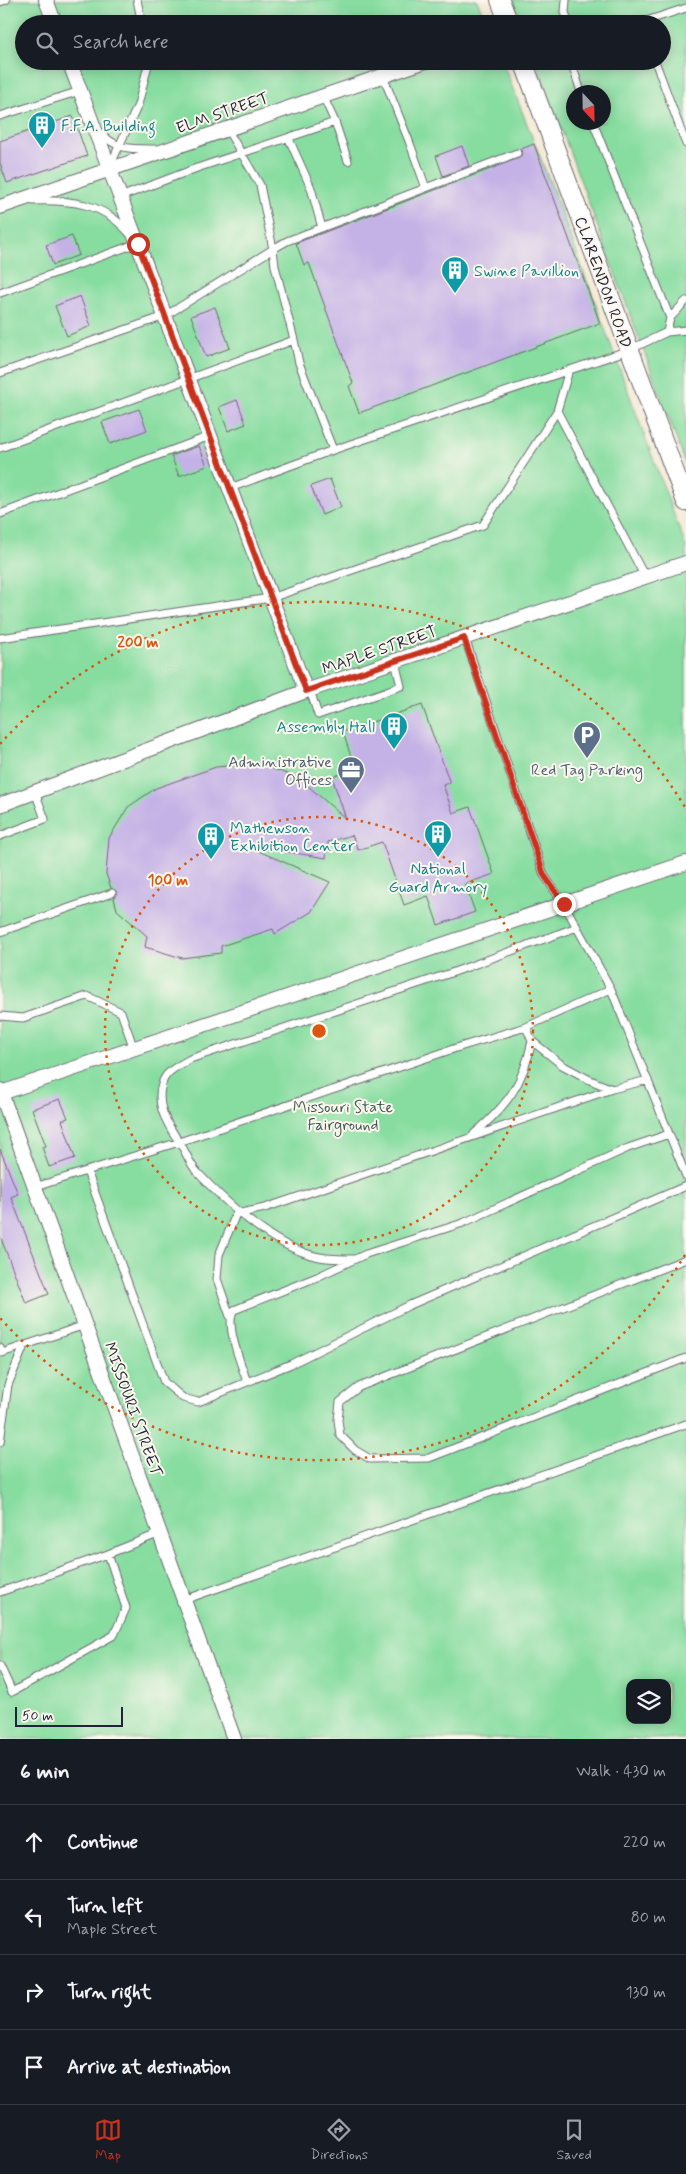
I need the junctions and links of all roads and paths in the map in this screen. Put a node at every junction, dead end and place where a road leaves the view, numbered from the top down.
1 (6, 0) edge
2 (46, 0) edge
3 (136, 0) edge
4 (500, 0) edge
5 (566, 0) edge
6 (0, 2) edge
7 (686, 8) edge
8 (52, 15) edge
9 (140, 15) edge
10 (506, 15) edge
11 (565, 15) edge
12 (665, 15) edge
13 (72, 70) edge
14 (146, 70) edge
15 (400, 70) edge
16 (526, 70) edge
17 (574, 70) edge
18 (658, 70) edge
19 (383, 76) junction
20 (579, 85) edge
21 (80, 91) junction
22 (323, 96) junction
23 (0, 116) edge
24 (335, 122) junction
25 (93, 124) junction
26 (227, 129) junction
27 (596, 130) edge
28 (289, 139) junction
29 (686, 144) edge
30 (119, 147) junction
31 (165, 149) junction
32 (517, 153) dead end
33 (243, 154) junction
34 (348, 161) dead end
35 (109, 168) junction
36 (426, 188) junction
37 (120, 197) junction
38 (18, 201) junction
39 (0, 207) edge
40 (322, 228) junction
41 (138, 244) junction
42 (273, 249) junction
43 (0, 293) edge
44 (686, 301) edge
45 (165, 316) junction
46 (670, 318) junction
47 (686, 330) edge
48 (667, 332) junction
49 (294, 340) junction
50 (629, 350) junction
51 (569, 370) junction
52 (0, 373) edge
53 (189, 379) junction
54 (557, 411) junction
55 (210, 436) junction
56 (0, 448) edge
57 (333, 450) junction
58 (230, 488) junction
59 (686, 502) edge
60 (0, 514) edge
61 (686, 563) edge
62 (645, 577) junction
63 (271, 598) junction
64 (0, 638) edge
65 (464, 638) junction
66 (395, 662) junction
67 (308, 691) junction
68 (35, 792) junction
69 (0, 805) edge
70 (0, 836) edge
71 (686, 863) edge
72 (112, 893) dead end
73 (564, 904) junction
74 (577, 927) junction
75 (0, 932) edge
76 (611, 989) junction
77 (0, 1016) edge
78 (526, 1027) junction
79 (532, 1041) junction
80 (134, 1049) junction
81 (648, 1080) junction
82 (612, 1089) junction
83 (0, 1092) edge
84 (669, 1134) junction
85 (470, 1137) junction
86 (179, 1142) junction
87 (87, 1171) junction
88 (686, 1176) edge
89 (686, 1186) edge
90 (35, 1187) junction
91 (240, 1213) junction
92 (354, 1259) junction
93 (686, 1259) edge
94 (230, 1316) junction
95 (85, 1325) junction
96 (24, 1346) junction
97 (0, 1348) edge
98 (686, 1358) edge
99 (247, 1382) junction
100 (686, 1424) edge
101 (0, 1442) edge
102 (160, 1533) junction
103 (108, 1554) junction
104 (0, 1592) edge
105 (184, 1600) junction
106 (0, 1666) edge
107 (234, 1739) edge

1 - 6 lane
2 - 8 street
3 - 9 lane
4 - 10 street
5 - 11 lane
7 - 12 lane
13 - 21 street
14 - 30 lane
15 - 19 street, ELM STREET
16 - 50 street, CLARENDON ROAD
17 - 20 lane
18 - 29 lane
19 - 22 street, ELM STREET
19 - 36 lane
21 - 23 lane
21 - 25 street
22 - 24 lane
22 - 26 street, ELM STREET
24 - 28 lane
24 - 34 lane
25 - 30 lane
25 - 35 street
26 - 31 street, ELM STREET
26 - 33 lane
27 - 46 lane
28 - 33 lane
28 - 40 lane
30 - 31 lane
30 - 35 lane
31 - 35 street, ELM STREET
32 - 36 lane
33 - 37 lane
33 - 42 lane
35 - 37 street
35 - 38 street, ELM STREET
36 - 40 lane
37 - 41 street
38 - 39 street, ELM STREET
38 - 41 lane
40 - 42 lane
41 - 43 lane
41 - 45 street
42 - 45 lane
42 - 49 lane
44 - 46 lane
45 - 52 lane
45 - 53 street
46 - 48 lane
47 - 48 lane
48 - 50 lane
49 - 53 lane
49 - 57 lane
50 - 51 lane
50 - 59 street, CLARENDON ROAD
51 - 54 lane
51 - 57 lane
53 - 55 street
53 - 56 lane
54 - 62 lane
54 - 63 lane
55 - 58 street
55 - 60 lane
57 - 58 lane
58 - 63 street
61 - 62 street, MAPLE STREET
62 - 65 street, MAPLE STREET
63 - 64 lane
63 - 67 street
65 - 66 street, MAPLE STREET
65 - 73 lane
66 - 67 street, MAPLE STREET
66 - 67 lane
67 - 68 street, MAPLE STREET
68 - 69 street, MAPLE STREET
68 - 70 lane
71 - 73 street
72 - 75 lane
73 - 74 lane
73 - 80 street
74 - 76 lane
74 - 86 lane
76 - 78 lane
76 - 81 lane
77 - 80 lane
78 - 79 lane
78 - 86 lane
79 - 82 lane
79 - 85 lane
80 - 83 street
81 - 82 lane
81 - 84 lane
82 - 85 lane
83 - 90 street, MISSOURI STREET
84 - 88 lane
84 - 92 lane
85 - 91 lane
86 - 87 lane
86 - 91 lane
87 - 90 lane
87 - 99 lane
89 - 99 lane
90 - 95 street, MISSOURI STREET
91 - 92 lane
91 - 94 lane
92 - 94 lane
93 - 98 lane
94 - 99 lane
95 - 96 lane
95 - 102 street, MISSOURI STREET
96 - 97 lane
96 - 101 lane
100 - 105 lane
102 - 103 lane
102 - 105 street, MISSOURI STREET
103 - 104 lane
103 - 106 lane
105 - 107 street, MISSOURI STREET

